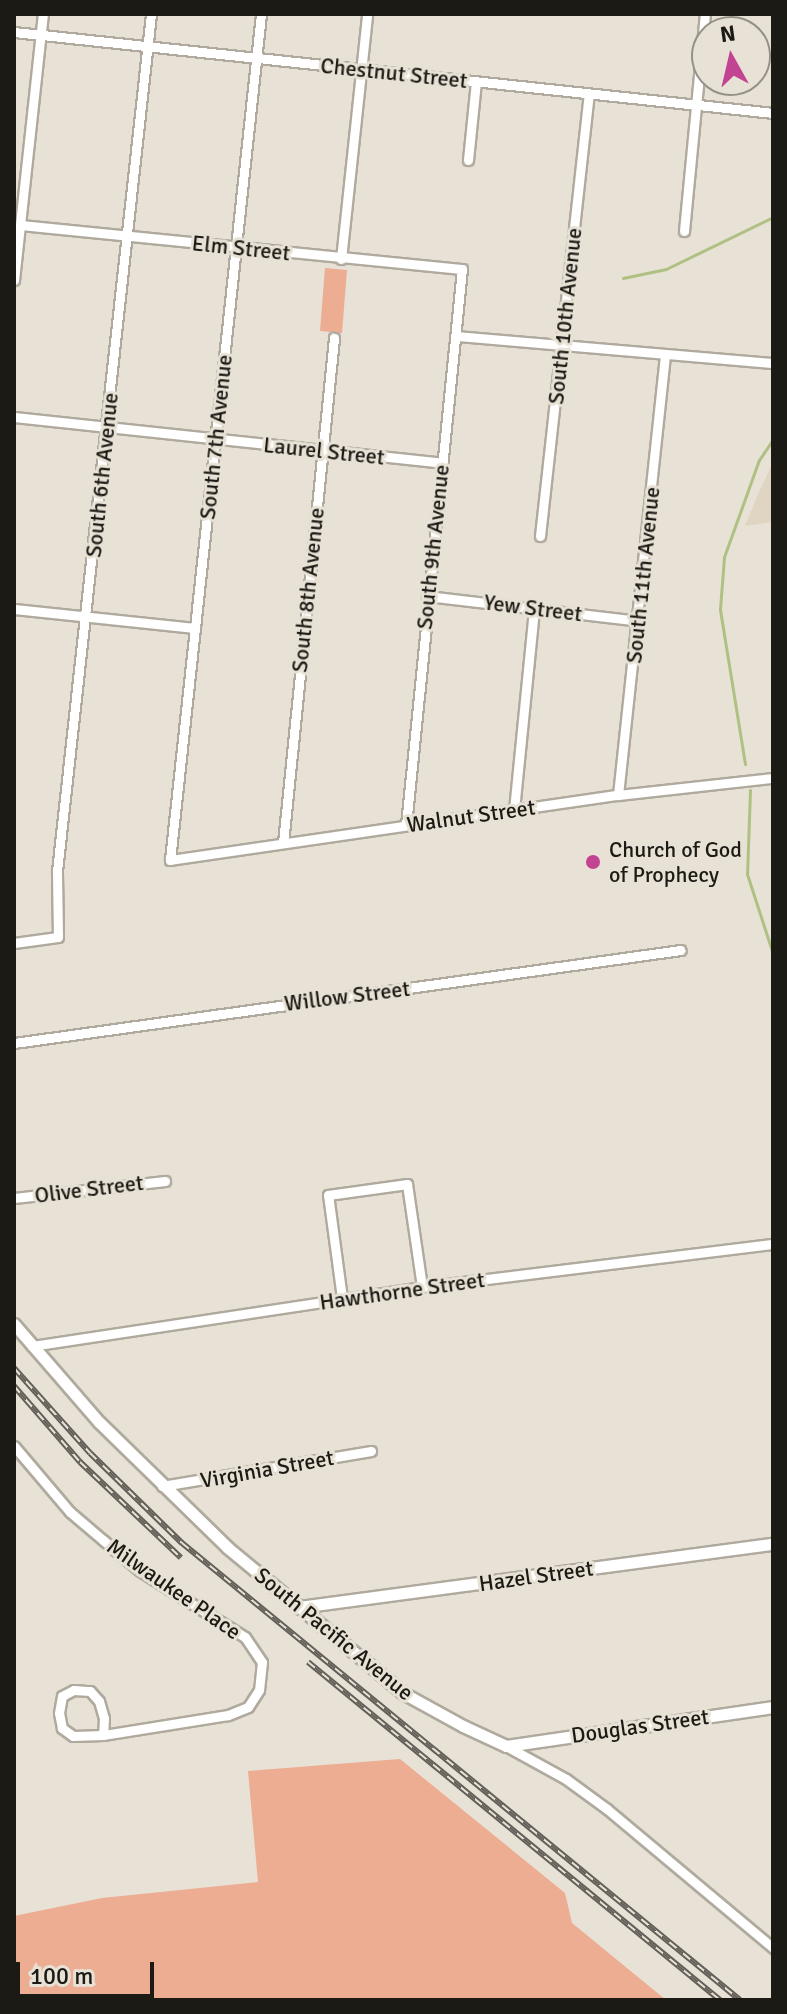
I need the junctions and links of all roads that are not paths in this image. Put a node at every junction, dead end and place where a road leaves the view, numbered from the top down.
1 (43, 14) edge
2 (151, 14) edge
3 (261, 14) edge
4 (367, 14) edge
5 (705, 14) edge
6 (14, 32) edge
7 (41, 35) junction
8 (148, 45) junction
9 (256, 57) junction
10 (361, 71) junction
11 (476, 81) junction
12 (589, 95) junction
13 (697, 107) junction
14 (773, 113) edge
15 (468, 160) dead end
16 (20, 225) junction
17 (684, 231) dead end
18 (129, 237) junction
19 (236, 248) junction
20 (341, 259) junction
21 (462, 269) joint
22 (14, 280) edge
23 (457, 336) junction
24 (334, 338) dead end
25 (562, 344) junction
26 (665, 356) junction
27 (773, 363) edge
28 (14, 417) edge
29 (106, 428) junction
30 (216, 441) junction
31 (322, 452) junction
32 (443, 463) junction
33 (540, 536) dead end
34 (427, 596) junction
35 (14, 609) edge
36 (534, 609) junction
37 (87, 617) junction
38 (639, 621) junction
39 (195, 628) junction
40 (773, 778) edge
41 (618, 795) junction
42 (514, 810) junction
43 (406, 825) junction
44 (283, 843) junction
45 (170, 860) joint
46 (14, 943) edge
47 (681, 950) dead end
48 (14, 1043) edge
49 (165, 1181) dead end
50 (14, 1198) edge
51 (773, 1244) edge
52 (422, 1287) junction
53 (342, 1298) junction
54 (14, 1324) edge
55 (32, 1346) junction
56 (14, 1446) edge
57 (371, 1451) dead end
58 (162, 1486) junction
59 (773, 1544) edge
60 (299, 1607) junction
61 (773, 1707) edge
62 (103, 1735) junction
63 (506, 1746) junction
64 (773, 1948) edge

1 - 7 street
2 - 8 street, South 6th Avenue
3 - 9 street, South 7th Avenue
4 - 10 street
5 - 13 street
6 - 7 street, Chestnut Street
7 - 8 street, Chestnut Street
7 - 16 street
8 - 9 street, Chestnut Street
8 - 18 street, South 6th Avenue
9 - 10 street, Chestnut Street
9 - 19 street, South 7th Avenue
10 - 11 street, Chestnut Street
10 - 20 street
11 - 12 street, Chestnut Street
11 - 15 street
12 - 13 street, Chestnut Street
12 - 25 street, South 10th Avenue
13 - 14 street, Chestnut Street
13 - 17 street
16 - 18 street, Elm Street
16 - 22 street
18 - 19 street, Elm Street
18 - 29 street, South 6th Avenue
19 - 20 street, Elm Street
19 - 30 street, South 7th Avenue
20 - 21 street, Elm Street
21 - 23 street, South 9th Avenue
23 - 25 street
23 - 32 street, South 9th Avenue
24 - 31 street, South 8th Avenue
25 - 26 street
25 - 33 street, South 10th Avenue
26 - 27 street
26 - 38 street, South 11th Avenue
28 - 29 street, Laurel Street
29 - 30 street, Laurel Street
29 - 37 street, South 6th Avenue
30 - 31 street, Laurel Street
30 - 39 street, South 7th Avenue
31 - 32 street, Laurel Street
31 - 44 street, South 8th Avenue
32 - 34 street, South 9th Avenue
34 - 36 street, Yew Street
34 - 43 street, South 9th Avenue
35 - 37 street
36 - 38 street, Yew Street
36 - 42 street
37 - 39 street
37 - 46 street, South 6th Avenue
38 - 41 street, South 11th Avenue
39 - 45 street, South 7th Avenue
40 - 41 street, Walnut Street
41 - 42 street, Walnut Street
42 - 43 street, Walnut Street
43 - 44 street, Walnut Street
44 - 45 street, Walnut Street
47 - 48 street, Willow Street
49 - 50 street, Olive Street
51 - 52 street, Hawthorne Street
52 - 53 street, Hawthorne Street
52 - 53 street
53 - 55 street, Hawthorne Street
54 - 55 street, South Pacific Avenue
55 - 58 street, South Pacific Avenue
56 - 62 street, Milwaukee Place
57 - 58 street, Virginia Street
58 - 60 street, South Pacific Avenue
59 - 60 street, Hazel Street
60 - 63 street, South Pacific Avenue
61 - 63 street, Douglas Street
62 - 62 street
63 - 64 street, South Pacific Avenue

